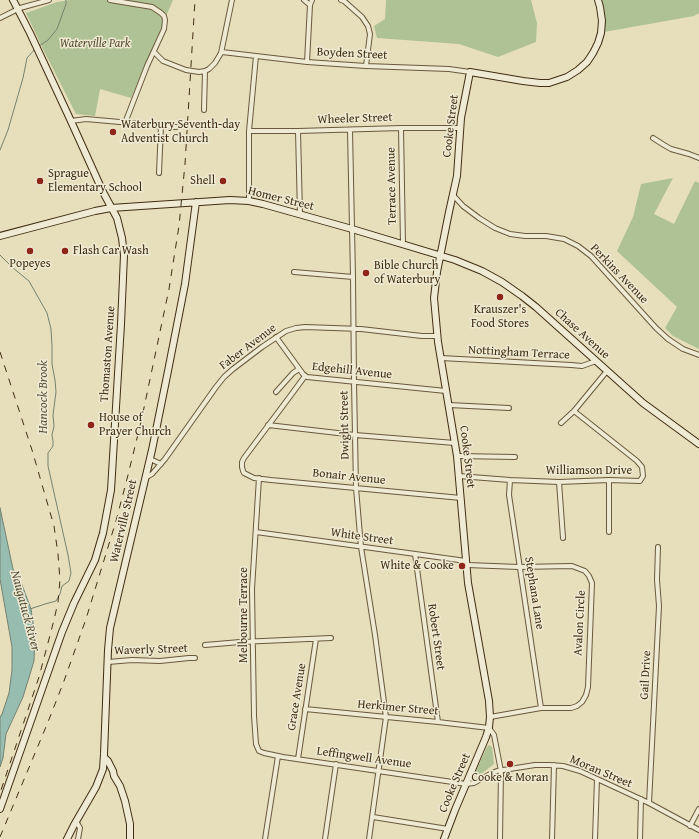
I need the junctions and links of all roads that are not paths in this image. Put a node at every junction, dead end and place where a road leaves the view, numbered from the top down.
1 (13, 0) edge
2 (49, 0) edge
3 (110, 0) edge
4 (232, 0) edge
5 (304, 0) edge
6 (312, 0) edge
7 (340, 0) edge
8 (598, 0) edge
9 (310, 5) junction
10 (18, 9) junction
11 (0, 18) edge
12 (154, 52) junction
13 (222, 52) junction
14 (256, 56) junction
15 (307, 62) junction
16 (366, 66) junction
17 (205, 71) junction
18 (470, 72) junction
19 (204, 110) dead end
20 (71, 121) junction
21 (125, 123) junction
22 (161, 126) junction
23 (176, 127) dead end
24 (401, 128) junction
25 (460, 128) junction
26 (350, 130) junction
27 (250, 131) junction
28 (298, 131) junction
29 (653, 138) dead end
30 (699, 158) edge
31 (159, 174) dead end
32 (453, 195) junction
33 (249, 201) junction
34 (196, 202) junction
35 (111, 208) junction
36 (300, 214) junction
37 (352, 229) junction
38 (0, 236) edge
39 (403, 245) junction
40 (440, 256) junction
41 (294, 272) dead end
42 (353, 277) junction
43 (354, 329) junction
44 (437, 336) junction
45 (276, 337) junction
46 (699, 355) edge
47 (441, 358) junction
48 (596, 361) junction
49 (299, 369) junction
50 (607, 371) junction
51 (306, 376) junction
52 (354, 382) junction
53 (446, 391) junction
54 (276, 392) dead end
55 (449, 405) junction
56 (509, 408) dead end
57 (574, 411) junction
58 (561, 424) dead end
59 (268, 426) junction
60 (355, 435) junction
61 (455, 443) junction
62 (699, 444) edge
63 (457, 456) junction
64 (515, 457) dead end
65 (150, 458) junction
66 (161, 464) junction
67 (459, 476) junction
68 (259, 478) junction
69 (145, 479) junction
70 (510, 480) junction
71 (609, 480) junction
72 (559, 482) junction
73 (356, 488) junction
74 (461, 498) junction
75 (256, 532) junction
76 (609, 532) dead end
77 (563, 538) dead end
78 (361, 547) junction
79 (658, 547) dead end
80 (415, 554) junction
81 (466, 563) junction
82 (519, 567) junction
83 (331, 638) dead end
84 (316, 639) junction
85 (253, 641) junction
86 (205, 645) dead end
87 (195, 658) dead end
88 (108, 662) junction
89 (541, 708) junction
90 (305, 709) junction
91 (386, 717) junction
92 (490, 717) junction
93 (438, 722) junction
94 (489, 728) junction
95 (259, 751) joint
96 (278, 756) junction
97 (104, 757) junction
98 (298, 759) junction
99 (336, 764) junction
100 (554, 765) junction
101 (379, 771) junction
102 (501, 771) junction
103 (114, 776) junction
104 (100, 777) junction
105 (597, 779) junction
106 (466, 784) junction
107 (641, 799) junction
108 (649, 803) junction
109 (0, 809) edge
110 (699, 809) edge
111 (372, 817) junction
112 (76, 821) junction
113 (690, 826) junction
114 (448, 829) junction
115 (699, 830) edge
116 (67, 839) edge
117 (78, 839) edge
118 (130, 839) edge
119 (266, 839) edge
120 (325, 839) edge
121 (369, 839) edge
122 (444, 839) edge
123 (500, 839) edge
124 (552, 839) edge
125 (595, 839) edge
126 (640, 839) edge

1 - 10 main road, Thomaston Avenue
2 - 10 street
3 - 12 street
4 - 13 street
5 - 9 street
6 - 9 street
7 - 16 street
8 - 18 main road, Boyden Street
9 - 15 street
10 - 11 street
10 - 20 main road, Thomaston Avenue
12 - 17 street
12 - 21 street
13 - 14 street, Boyden Street
13 - 17 street
14 - 15 street, Boyden Street
14 - 27 street
15 - 16 street, Boyden Street
16 - 18 street, Boyden Street
17 - 19 street
18 - 25 main road, Cooke Street
20 - 21 street
20 - 35 main road, Thomaston Avenue
21 - 22 street
22 - 23 street
22 - 31 street
24 - 25 street, Wheeler Street
24 - 26 street, Wheeler Street
24 - 39 street, Terrace Avenue
25 - 32 main road, Cooke Street
26 - 28 street, Wheeler Street
26 - 37 street, Dwight Street
27 - 28 street, Wheeler Street
27 - 33 street
28 - 36 street
29 - 30 street
32 - 40 main road, Cooke Street
32 - 46 street, Perkins Avenue
33 - 34 main road, Homer Street
33 - 36 main road, Homer Street
34 - 35 main road, Homer Street
34 - 65 main road, Waterville Street
35 - 38 main road, Homer Street
35 - 109 main road, Thomaston Avenue
36 - 37 main road, Homer Street
37 - 39 main road, Homer Street
37 - 42 street, Dwight Street
39 - 40 main road, Homer Street
40 - 44 main road, Cooke Street
40 - 48 main road, Chase Avenue
41 - 42 street
42 - 43 street, Dwight Street
43 - 44 street, Faber Avenue
43 - 45 street, Faber Avenue
43 - 52 street, Dwight Street
44 - 47 main road, Cooke Street
45 - 49 street, Edgehill Avenue
45 - 66 street, Faber Avenue
47 - 48 street, Nottingham Terrace
47 - 53 main road, Cooke Street
48 - 50 main road, Chase Avenue
49 - 51 street, Edgehill Avenue
49 - 54 street
50 - 57 street
50 - 62 main road, Chase Avenue
51 - 52 street, Edgehill Avenue
51 - 59 street
52 - 53 street, Edgehill Avenue
52 - 60 street, Dwight Street
53 - 55 main road, Cooke Street
55 - 56 street
55 - 61 main road, Cooke Street
57 - 58 street
57 - 71 street, Williamson Drive
59 - 60 street
59 - 68 street, Bonair Avenue
60 - 61 street
60 - 73 street, Dwight Street
61 - 63 main road, Cooke Street
63 - 64 street
63 - 67 main road, Cooke Street
65 - 66 street
65 - 69 main road, Waterville Street
66 - 69 street, Faber Avenue
67 - 70 street, Williamson Drive
67 - 74 main road, Cooke Street
68 - 73 street, Bonair Avenue
68 - 75 street, Melbourne Terrace
69 - 88 main road, Waterville Street
70 - 72 street, Williamson Drive
70 - 82 street, Stephana Lane
71 - 72 street, Williamson Drive
71 - 76 street
72 - 77 street
73 - 74 street, Bonair Avenue
73 - 78 street, Dwight Street
74 - 81 main road, Cooke Street
75 - 78 street, White Street
75 - 85 street, Melbourne Terrace
78 - 80 street, White Street
78 - 91 street, Dwight Street
79 - 108 street, Gail Drive
80 - 81 street, White Street
80 - 93 street, Robert Street
81 - 82 street, Avalon Circle
81 - 92 main road, Cooke Street
82 - 89 street, Stephana Lane
82 - 89 street, Avalon Circle
83 - 84 street, Waverly Street
84 - 85 street, Waverly Street
84 - 90 street, Grace Avenue
85 - 86 street, Waverly Street
85 - 95 street, Melbourne Terrace
87 - 88 street, Waverly Street
88 - 97 main road, Waterville Street
89 - 92 street, Avalon Circle
90 - 91 street, Herkimer Street
90 - 98 street, Grace Avenue
91 - 93 street, Herkimer Street
91 - 101 street, Dwight Street
92 - 94 main road, Cooke Street
93 - 94 street, Herkimer Street
94 - 102 street
94 - 106 main road, Cooke Street
95 - 96 street, Leffingwell Avenue
96 - 98 street, Leffingwell Avenue
96 - 119 street
97 - 103 main road
97 - 104 main road, Waterville Street
98 - 99 street, Leffingwell Avenue
99 - 101 street, Leffingwell Avenue
99 - 120 street
100 - 102 street, Moran Street
100 - 105 street, Moran Street
100 - 124 street
101 - 106 street, Leffingwell Avenue
101 - 111 street, Dwight Street
102 - 106 street, Moran Street
102 - 123 street
103 - 104 main road
103 - 118 main road
104 - 112 main road, Waterville Street
105 - 107 street, Moran Street
105 - 125 street
106 - 114 main road, Cooke Street
107 - 108 street, Moran Street
107 - 126 street
108 - 113 street, Moran Street
110 - 113 street
111 - 114 street
111 - 121 street, Dwight Street
112 - 116 main road, Waterville Street
112 - 117 street
113 - 115 street, Moran Street
114 - 122 main road, Cooke Street

